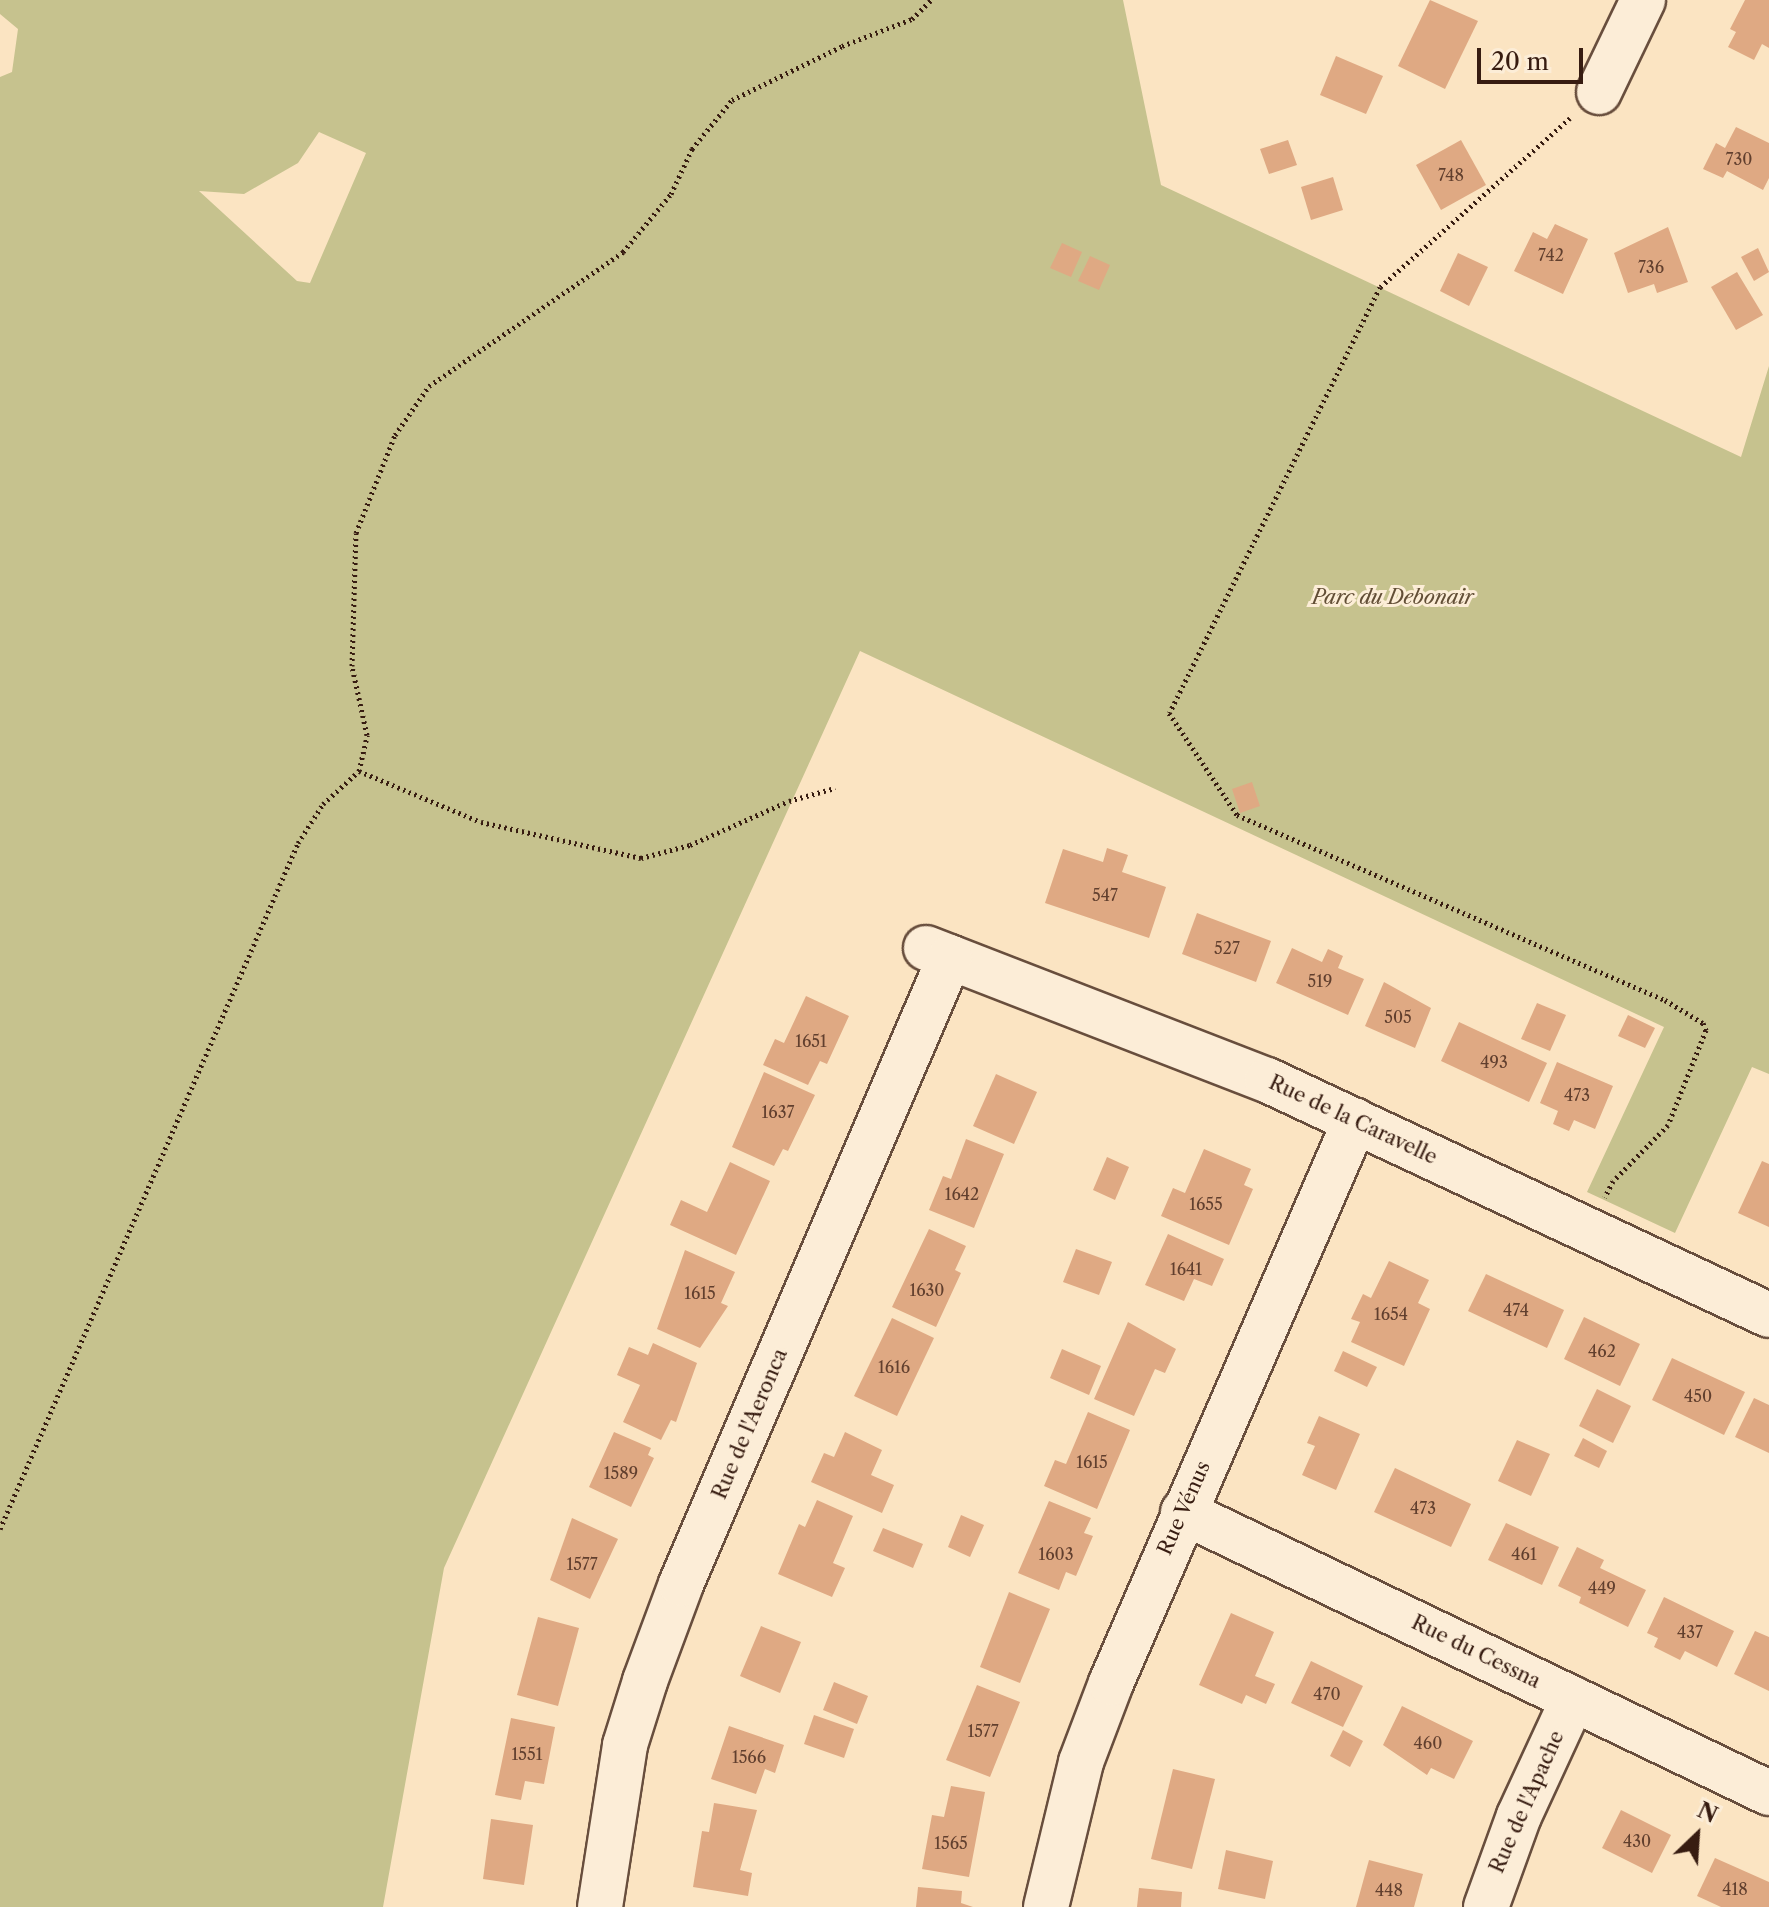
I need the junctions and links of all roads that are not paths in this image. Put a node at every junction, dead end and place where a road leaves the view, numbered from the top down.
1 (1643, 0) edge
2 (1599, 92) road end
3 (938, 952) joint
4 (1355, 1121) junction
5 (1769, 1315) edge
6 (1183, 1512) junction
7 (1573, 1699) junction
8 (1769, 1793) edge
9 (600, 1907) edge
10 (1046, 1907) edge
11 (1486, 1907) edge

1 - 2 street
3 - 4 street, Rue de la Caravelle
3 - 9 street, Rue de l'Aeronca
4 - 5 street, Rue de la Caravelle
4 - 6 street, Rue Vénus
6 - 7 street, Rue du Cessna
6 - 10 street, Rue Vénus
7 - 8 street, Rue du Cessna
7 - 11 street, Rue de l'Apache

